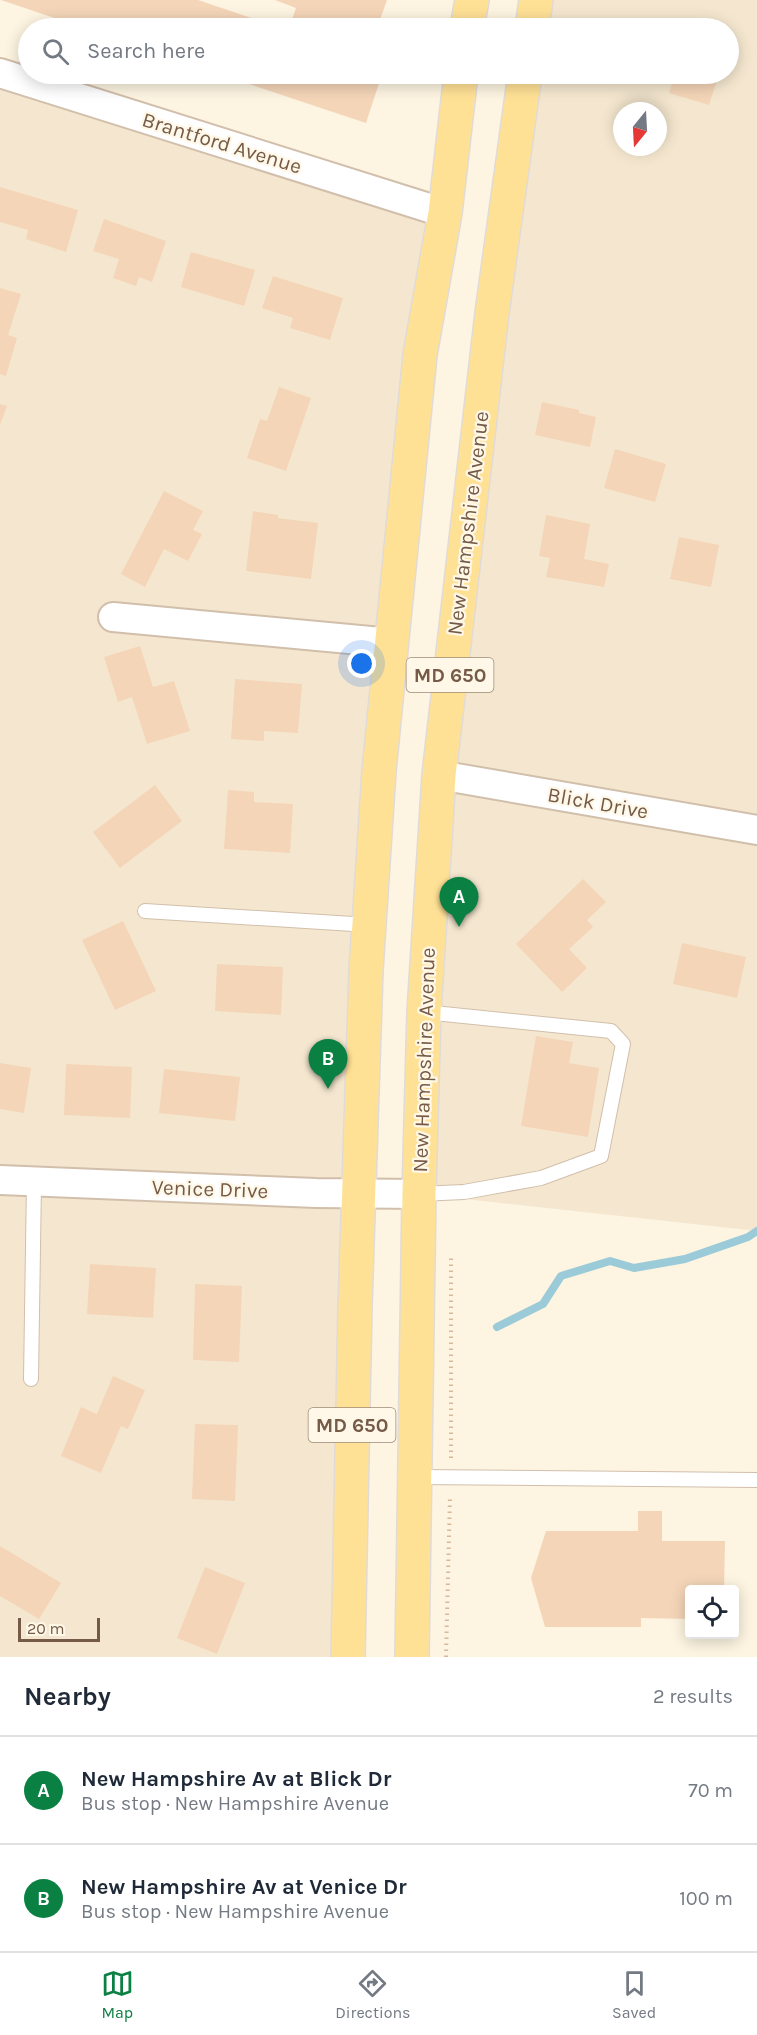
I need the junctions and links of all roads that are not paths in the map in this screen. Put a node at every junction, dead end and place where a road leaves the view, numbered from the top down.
1 (472, 0) edge
2 (536, 0) edge
3 (469, 18) edge
4 (533, 18) edge
5 (0, 73) edge
6 (18, 79) edge
7 (35, 84) edge
8 (460, 84) edge
9 (524, 84) edge
10 (445, 213) junction
11 (113, 617) dead end
12 (392, 643) junction
13 (439, 775) junction
14 (757, 831) edge
15 (145, 911) dead end
16 (369, 925) junction
17 (424, 1012) junction
18 (0, 1180) edge
19 (34, 1182) junction
20 (359, 1193) junction
21 (419, 1194) junction
22 (31, 1379) dead end
23 (415, 1478) junction
24 (757, 1480) edge
25 (348, 1657) edge
26 (412, 1657) edge

1 - 3 main road
2 - 4 main road
5 - 6 street, Brantford Avenue
7 - 10 street, Brantford Avenue
8 - 10 main road, MD 650
9 - 13 main road, New Hampshire Avenue / MD 650
10 - 12 main road, MD 650
11 - 12 street
12 - 16 main road, MD 650
13 - 14 street, Blick Drive
13 - 17 main road, New Hampshire Avenue / MD 650
15 - 16 lane
16 - 20 main road, MD 650
17 - 21 main road, New Hampshire Avenue / MD 650
17 - 21 lane
18 - 19 street, Venice Drive
19 - 20 street, Venice Drive
19 - 22 lane
20 - 21 street, Venice Drive
20 - 25 main road, MD 650
21 - 23 main road, New Hampshire Avenue / MD 650
23 - 24 lane
23 - 26 main road, New Hampshire Avenue / MD 650

